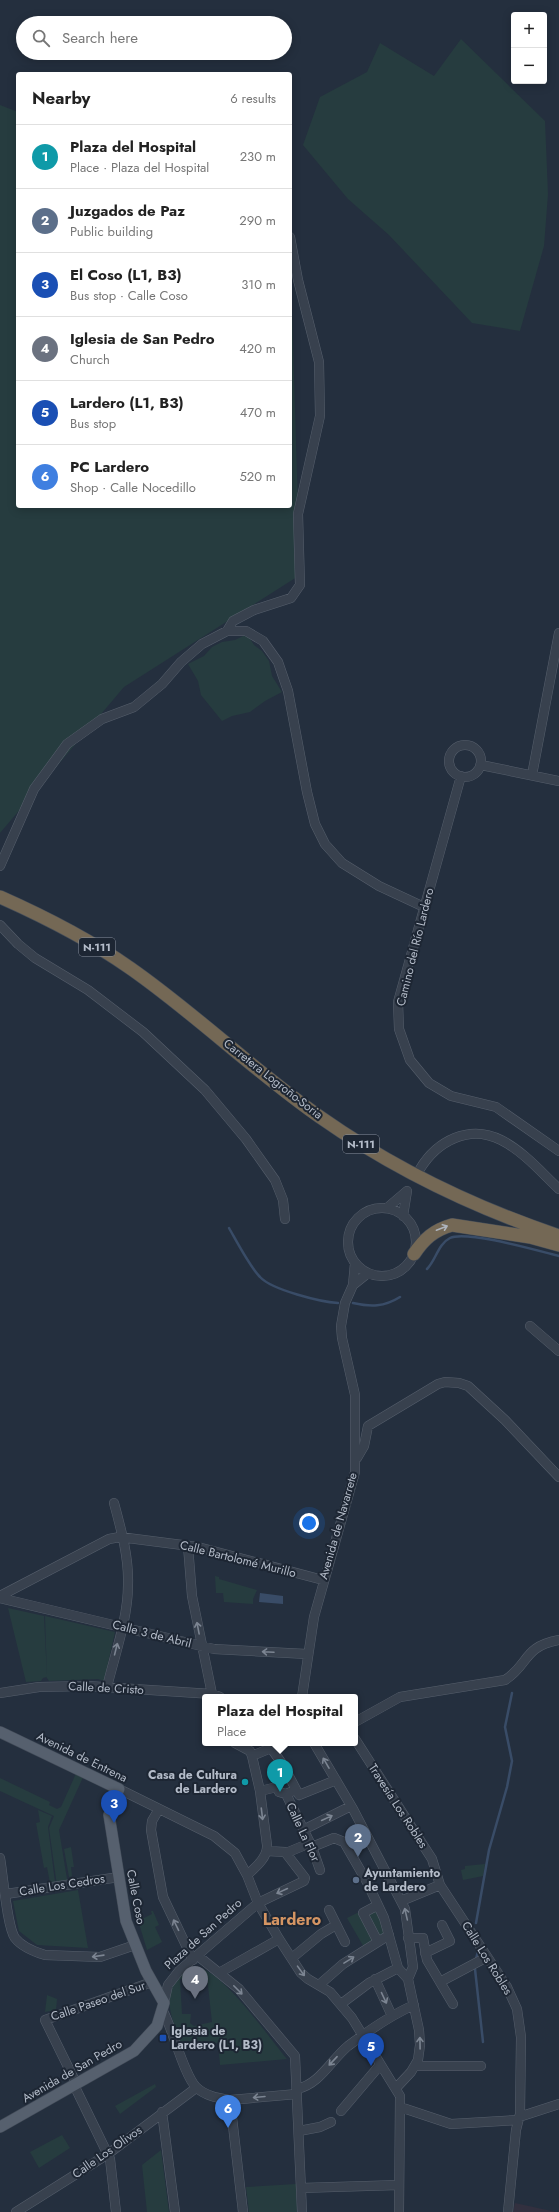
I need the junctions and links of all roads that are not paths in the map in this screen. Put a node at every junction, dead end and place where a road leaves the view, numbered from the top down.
1 (292, 248) edge
2 (227, 631) junction
3 (559, 633) edge
4 (481, 765) junction
5 (532, 775) junction
6 (460, 776) junction
7 (559, 781) edge
8 (0, 866) edge
9 (0, 897) edge
10 (424, 907) junction
11 (0, 926) edge
12 (559, 1151) edge
13 (420, 1169) dead end
14 (559, 1189) edge
15 (387, 1208) junction
16 (403, 1216) junction
17 (285, 1219) dead end
18 (559, 1236) edge
19 (559, 1245) edge
20 (414, 1254) junction
21 (355, 1263) junction
22 (368, 1273) junction
23 (354, 1285) junction
24 (530, 1326) dead end
25 (559, 1351) edge
26 (355, 1461) junction
27 (559, 1477) edge
28 (114, 1503) dead end
29 (123, 1537) junction
30 (188, 1546) junction
31 (323, 1580) junction
32 (0, 1597) edge
33 (122, 1627) junction
34 (559, 1640) edge
35 (202, 1647) junction
36 (307, 1654) junction
37 (107, 1687) junction
38 (0, 1693) edge
39 (202, 1694) edge
40 (216, 1694) edge
41 (302, 1694) edge
42 (358, 1720) edge
43 (0, 1732) edge
44 (358, 1744) edge
45 (241, 1746) edge
46 (272, 1746) edge
47 (317, 1746) edge
48 (252, 1759) junction
49 (336, 1780) junction
50 (119, 1789) junction
51 (260, 1791) junction
52 (296, 1791) junction
53 (286, 1794) junction
54 (351, 1806) junction
55 (160, 1809) junction
56 (303, 1830) junction
57 (311, 1845) junction
58 (267, 1851) junction
59 (286, 1853) junction
60 (428, 1853) joint
61 (0, 1858) edge
62 (320, 1870) dead end
63 (247, 1874) junction
64 (119, 1877) junction
65 (440, 1885) junction
66 (6, 1894) junction
67 (401, 1901) junction
68 (258, 1902) junction
69 (4, 1906) edge
70 (378, 1906) junction
71 (329, 1910) dead end
72 (336, 1925) junction
73 (442, 1925) dead end
74 (389, 1935) junction
75 (408, 1938) junction
76 (279, 1939) junction
77 (345, 1942) dead end
78 (378, 1942) junction
79 (135, 1945) junction
80 (425, 1953) junction
81 (487, 1957) junction
82 (195, 1958) junction
83 (292, 1958) junction
84 (429, 1963) junction
85 (413, 1967) junction
86 (398, 1968) junction
87 (220, 1973) junction
88 (375, 1979) junction
89 (408, 1979) junction
90 (152, 1982) junction
91 (440, 1982) junction
92 (319, 1984) junction
93 (341, 2004) junction
94 (453, 2004) dead end
95 (414, 2005) junction
96 (164, 2007) junction
97 (392, 2016) junction
98 (363, 2036) junction
99 (380, 2065) junction
100 (415, 2066) junction
101 (481, 2066) dead end
102 (75, 2084) junction
103 (196, 2088) junction
104 (298, 2092) junction
105 (398, 2092) junction
106 (230, 2100) junction
107 (559, 2104) edge
108 (400, 2107) junction
109 (162, 2112) junction
110 (341, 2112) dead end
111 (518, 2118) junction
112 (331, 2122) dead end
113 (0, 2127) edge
114 (299, 2131) junction
115 (108, 2154) junction
116 (399, 2185) junction
117 (301, 2188) junction
118 (16, 2212) edge
119 (116, 2212) edge
120 (175, 2212) edge
121 (243, 2212) edge
122 (302, 2212) edge
123 (399, 2212) edge
124 (508, 2212) edge

1 - 2 street
2 - 8 street
2 - 10 street
3 - 5 street
4 - 5 street
4 - 6 street
4 - 6 street
5 - 7 street
6 - 10 street, Camino del Río Lardero
9 - 18 highway, Carretera Logroño-Soria / N-111
10 - 12 street, Camino del Río Lardero
11 - 17 street
13 - 14 street
15 - 16 street
15 - 16 street
15 - 21 street
16 - 20 street
20 -> 19 highway
20 - 22 street
21 - 22 street
21 - 23 street
22 - 23 street
23 - 26 street, Avenida de Navarrete
24 - 25 street
26 - 27 street
26 - 31 street, Avenida de Navarrete
28 - 29 street
29 - 30 street, Calle Bartolomé Murillo
29 - 32 street, Calle Bartolomé Murillo
29 - 33 street
30 - 31 street, Calle Bartolomé Murillo
35 -> 30 street
31 - 36 street, Avenida de Navarrete
32 - 33 street, Calle 3 de Abril
33 - 35 street, Calle 3 de Abril
37 -> 33 street
34 - 42 street
36 -> 35 street, Calle 3 de Abril
35 - 40 street
36 - 41 street, Avenida de Navarrete
37 - 38 street, Calle de Cristo
37 - 39 street, Calle de Cristo
43 - 50 main road, Avenida de Entrena
44 - 60 street, Travesía Los Robles
45 - 48 street
46 - 48 street
46 - 52 street
49 -> 47 street
48 - 51 street
49 - 52 street
49 - 54 street
50 - 55 street, Avenida de Entrena
50 - 64 main road, Calle Coso
51 - 53 street
51 -> 58 street
52 - 53 street
53 - 56 street, Calle La Flor
56 -> 54 street
54 - 67 street
55 - 63 street, Avenida de Entrena
82 -> 55 street
56 - 57 street, Calle La Flor
57 - 59 street
57 - 62 street, Calle La Flor
57 - 70 street
58 - 59 street
58 - 63 street
59 -> 68 street, Plaza de San Pedro
60 - 65 street, Calle Los Robles
61 - 66 street
63 - 68 street, Avenida de Entrena
64 - 66 street, Calle Los Cedros
64 - 79 main road, Calle Coso
65 - 67 street
65 - 81 street, Calle Los Robles
66 - 69 street
75 -> 67 street
68 - 76 street, Avenida de Entrena
68 - 82 street, Plaza de San Pedro
79 -> 69 street
70 - 74 street
70 - 78 street
71 - 72 street
72 - 77 street
72 - 83 street
73 - 80 street
74 - 78 street
74 - 86 street
75 - 80 street
75 - 85 street
76 - 83 street, Avenida de Entrena
76 - 87 street
92 -> 78 street
79 - 90 main road, Calle Coso
80 - 84 street
81 - 91 street
81 - 111 street, Calle Los Robles
82 - 87 street
82 - 96 street, Plaza de San Pedro
83 -> 92 street, Avenida de Entrena
84 - 85 street
84 - 91 street
85 - 89 street
86 - 88 street
86 - 89 street
87 -> 104 street
88 - 93 street
88 -> 97 street
89 - 95 street
90 - 96 main road, Calle Coso
90 - 102 street, Calle Paseo del Sur
91 - 94 street
92 - 93 street, Avenida de Entrena
93 - 98 street, Avenida de Entrena
95 - 97 street
100 -> 95 street
96 - 102 main road, Avenida de San Pedro
96 - 103 street
97 - 98 street
98 - 99 street, Avenida de Entrena
98 -> 104 street
99 - 105 street, Avenida de Entrena
99 - 110 street
100 - 101 street
100 - 105 street
102 - 113 main road, Avenida de San Pedro
102 - 115 street
103 - 106 street
103 - 109 street, Calle Los Olivos
104 -> 106 street
104 - 114 street
105 - 108 street
106 - 121 street
107 - 111 street
108 - 111 street
108 - 116 street
109 - 115 street, Calle Los Olivos
109 - 120 street
111 - 124 street, Calle Los Robles
112 - 114 street
114 - 117 street
115 - 118 street, Calle Los Olivos
115 - 119 street
116 - 117 street
116 - 123 street
117 - 122 street

